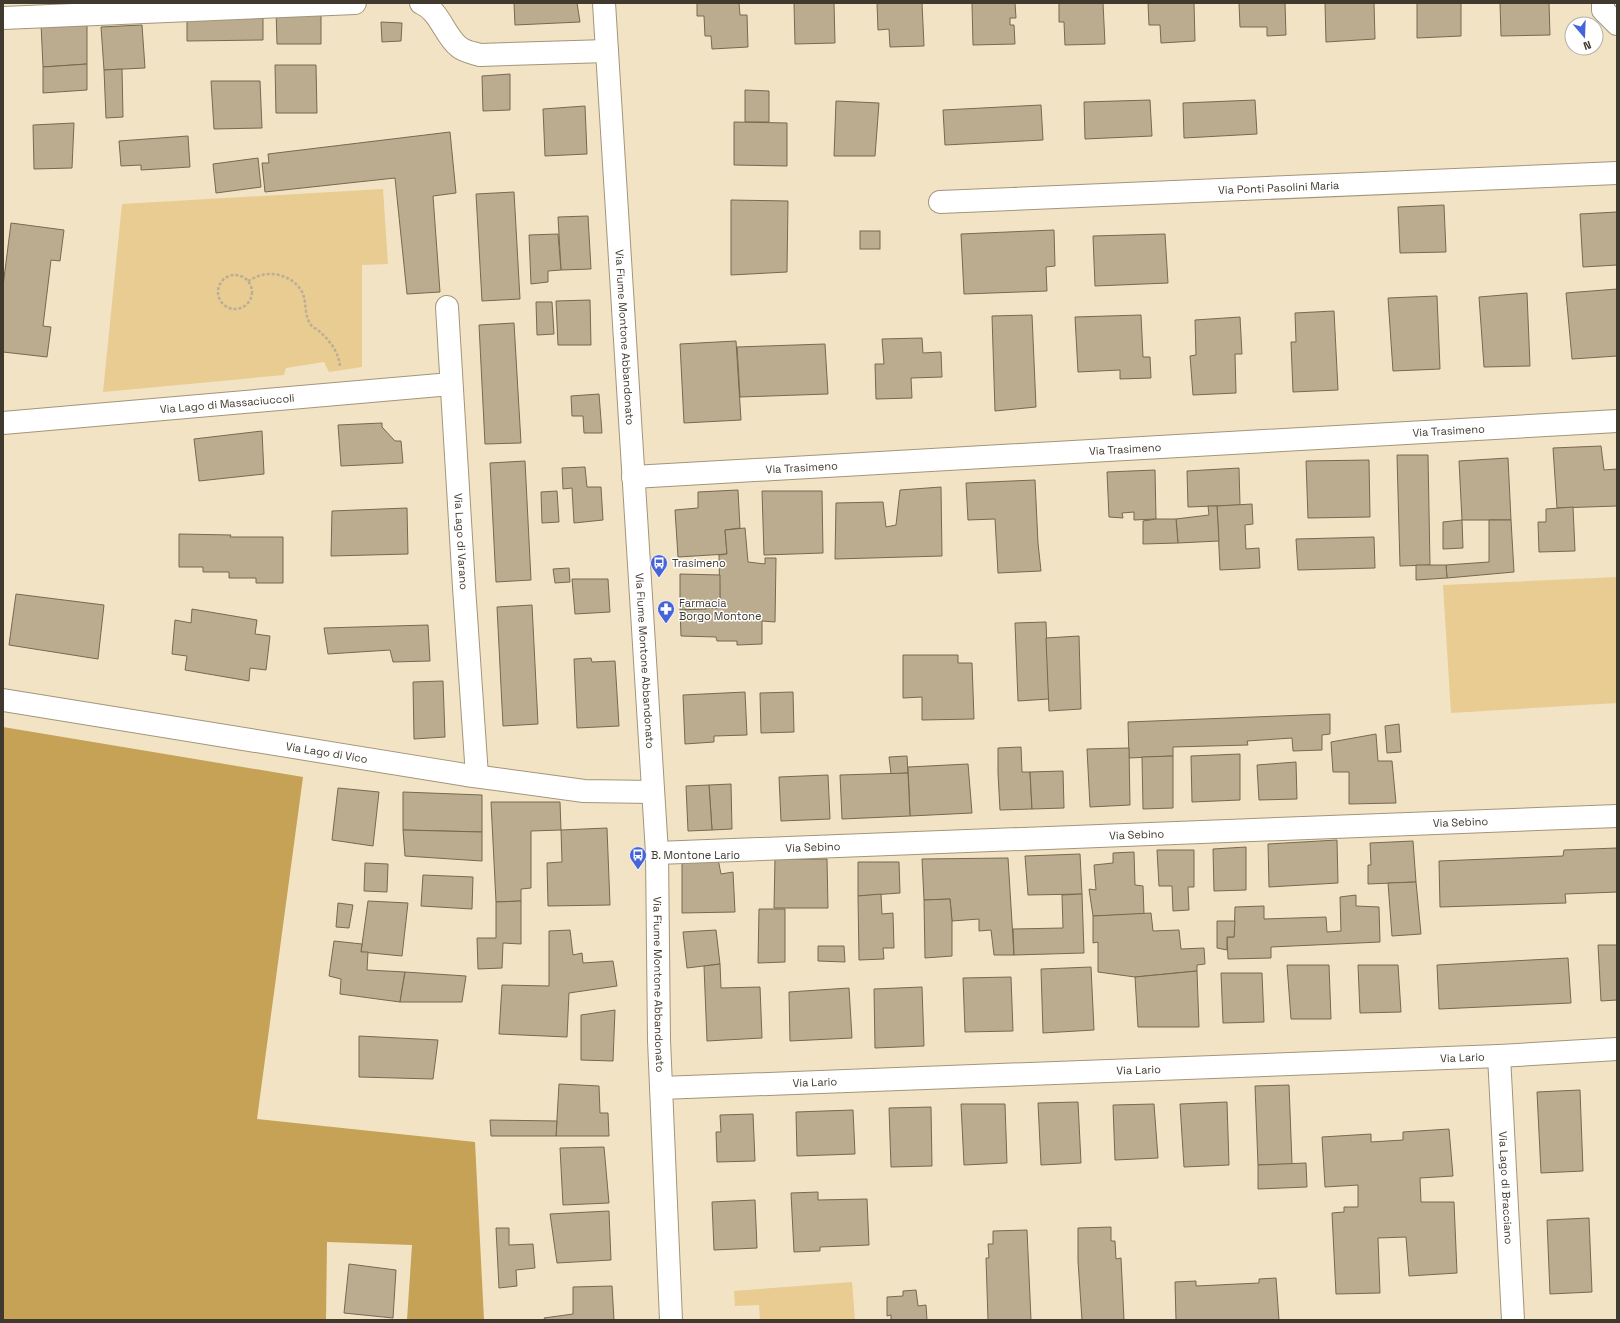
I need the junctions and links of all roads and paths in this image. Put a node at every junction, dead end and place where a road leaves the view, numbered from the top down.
1 (355, 3) edge
2 (421, 3) edge
3 (604, 3) edge
4 (1603, 3) edge
5 (3, 18) edge
6 (1617, 24) edge
7 (607, 52) junction
8 (1617, 173) edge
9 (940, 202) dead end
10 (248, 282) junction
11 (447, 307) dead end
12 (340, 371) dead end
13 (451, 384) junction
14 (1617, 421) edge
15 (3, 424) edge
16 (633, 477) junction
17 (3, 700) edge
18 (477, 776) junction
19 (653, 792) junction
20 (1617, 816) edge
21 (657, 853) junction
22 (1617, 1049) edge
23 (1499, 1056) junction
24 (661, 1088) junction
25 (671, 1320) edge
26 (1513, 1320) edge

1 - 5 street
2 - 7 street
3 - 7 street, Via Fiume Montone Abbandonato
4 - 6 street
7 - 16 street, Via Fiume Montone Abbandonato
8 - 9 street, Via Ponti Pasolini Maria
10 - 10 path
10 - 12 path
11 - 13 street, Via Lago di Varano
13 - 15 street, Via Lago di Massaciuccoli
13 - 18 street, Via Lago di Varano
14 - 16 street, Via Trasimeno
16 - 19 street, Via Fiume Montone Abbandonato
17 - 18 street, Via Lago di Vico
18 - 19 street, Via Lago di Vico
19 - 21 street, Via Fiume Montone Abbandonato
20 - 21 street, Via Sebino
21 - 24 street, Via Fiume Montone Abbandonato
22 - 23 street, Via Lario
23 - 24 street, Via Lario
23 - 26 street, Via Lago di Bracciano
24 - 25 street, Via Fiume Montone Abbandonato

